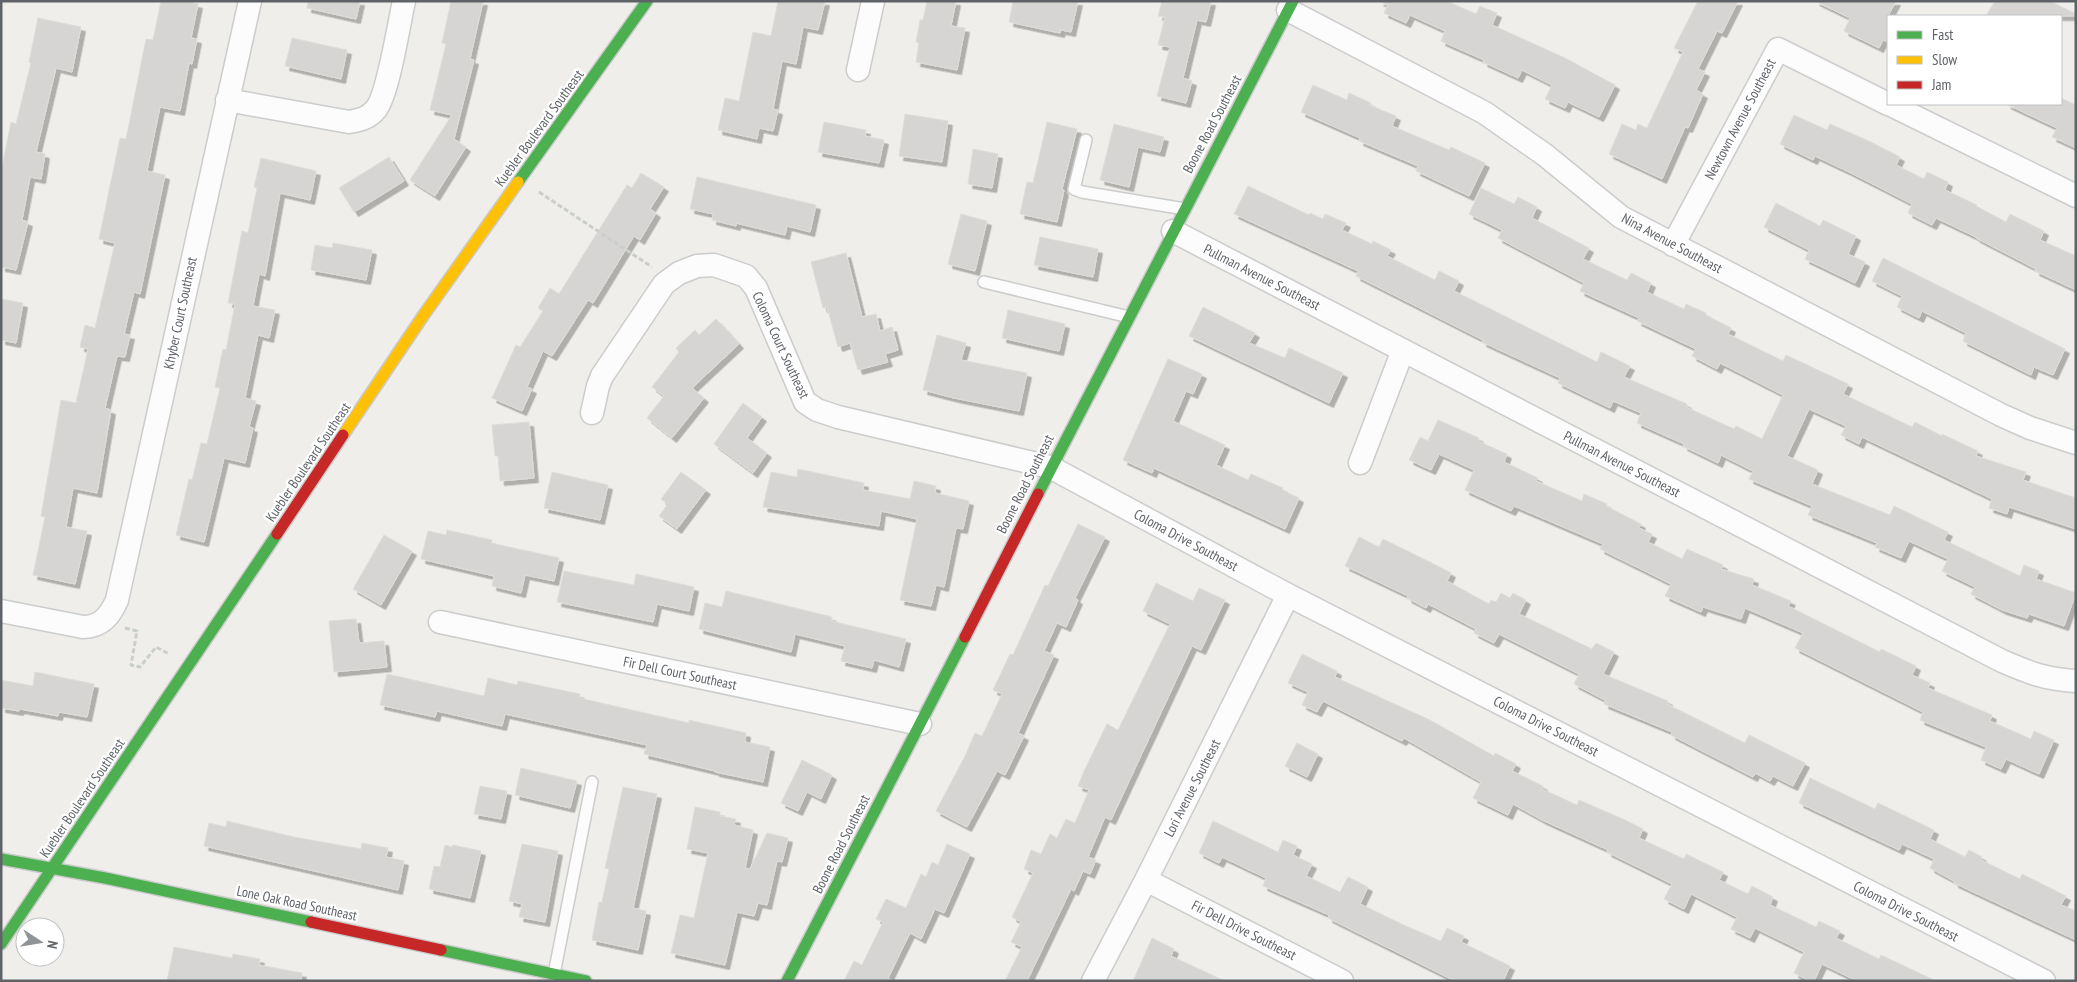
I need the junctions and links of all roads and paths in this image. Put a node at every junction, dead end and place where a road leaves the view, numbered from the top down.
1 (250, 1) edge
2 (404, 1) edge
3 (647, 1) edge
4 (873, 1) edge
5 (1290, 6) edge
6 (858, 70) dead end
7 (227, 100) junction
8 (1887, 104) edge
9 (1890, 105) edge
10 (1086, 140) dead end
11 (521, 179) junction
12 (2076, 196) edge
13 (1185, 208) junction
14 (1173, 231) junction
15 (1674, 245) junction
16 (672, 278) junction
17 (984, 282) dead end
18 (1128, 317) junction
19 (1403, 350) junction
20 (592, 413) dead end
21 (2076, 443) edge
22 (1360, 463) dead end
23 (1050, 468) junction
24 (1288, 595) junction
25 (1, 611) edge
26 (103, 621) junction
27 (440, 622) dead end
28 (189, 666) junction
29 (2076, 681) edge
30 (920, 724) junction
31 (592, 782) dead end
32 (1, 859) edge
33 (52, 868) junction
34 (1146, 880) junction
35 (1, 944) edge
36 (554, 974) junction
37 (586, 981) edge
38 (787, 981) edge
39 (1093, 981) edge
40 (1342, 981) edge
41 (2044, 981) edge

1 - 7 street, Khyber Court Southeast
2 - 7 street
3 - 11 street, Kuebler Boulevard Southeast
4 - 6 street
5 - 13 street, Boone Road Southeast
5 - 15 street, Nina Avenue Southeast
7 - 26 street, Khyber Court Southeast
8 - 15 street, Newtown Avenue Southeast
9 - 12 street, Newtown Avenue Southeast
10 - 13 lane
11 - 16 path
11 - 28 street, Kuebler Boulevard Southeast
13 - 14 street, Boone Road Southeast
14 - 18 street, Boone Road Southeast
14 - 19 street, Pullman Avenue Southeast
15 - 21 street, Nina Avenue Southeast
16 - 20 street, Coloma Court Southeast
16 - 23 street, Coloma Court Southeast
17 - 18 lane
18 - 23 street, Boone Road Southeast
19 - 22 street
19 - 29 street, Pullman Avenue Southeast
23 - 24 street, Coloma Drive Southeast
23 - 30 street, Boone Road Southeast
24 - 34 street, Lori Avenue Southeast
24 - 41 street, Coloma Drive Southeast
25 - 26 street
26 - 28 path
27 - 30 street, Fir Dell Court Southeast
28 - 33 street, Kuebler Boulevard Southeast
30 - 38 street, Boone Road Southeast
31 - 36 lane
32 - 33 street, Lone Oak Road Southeast
33 - 35 street, Kuebler Boulevard Southeast
33 - 36 street, Lone Oak Road Southeast
34 - 39 street, Lori Avenue Southeast
34 - 40 street, Fir Dell Drive Southeast
36 - 37 street, Lone Oak Road Southeast

